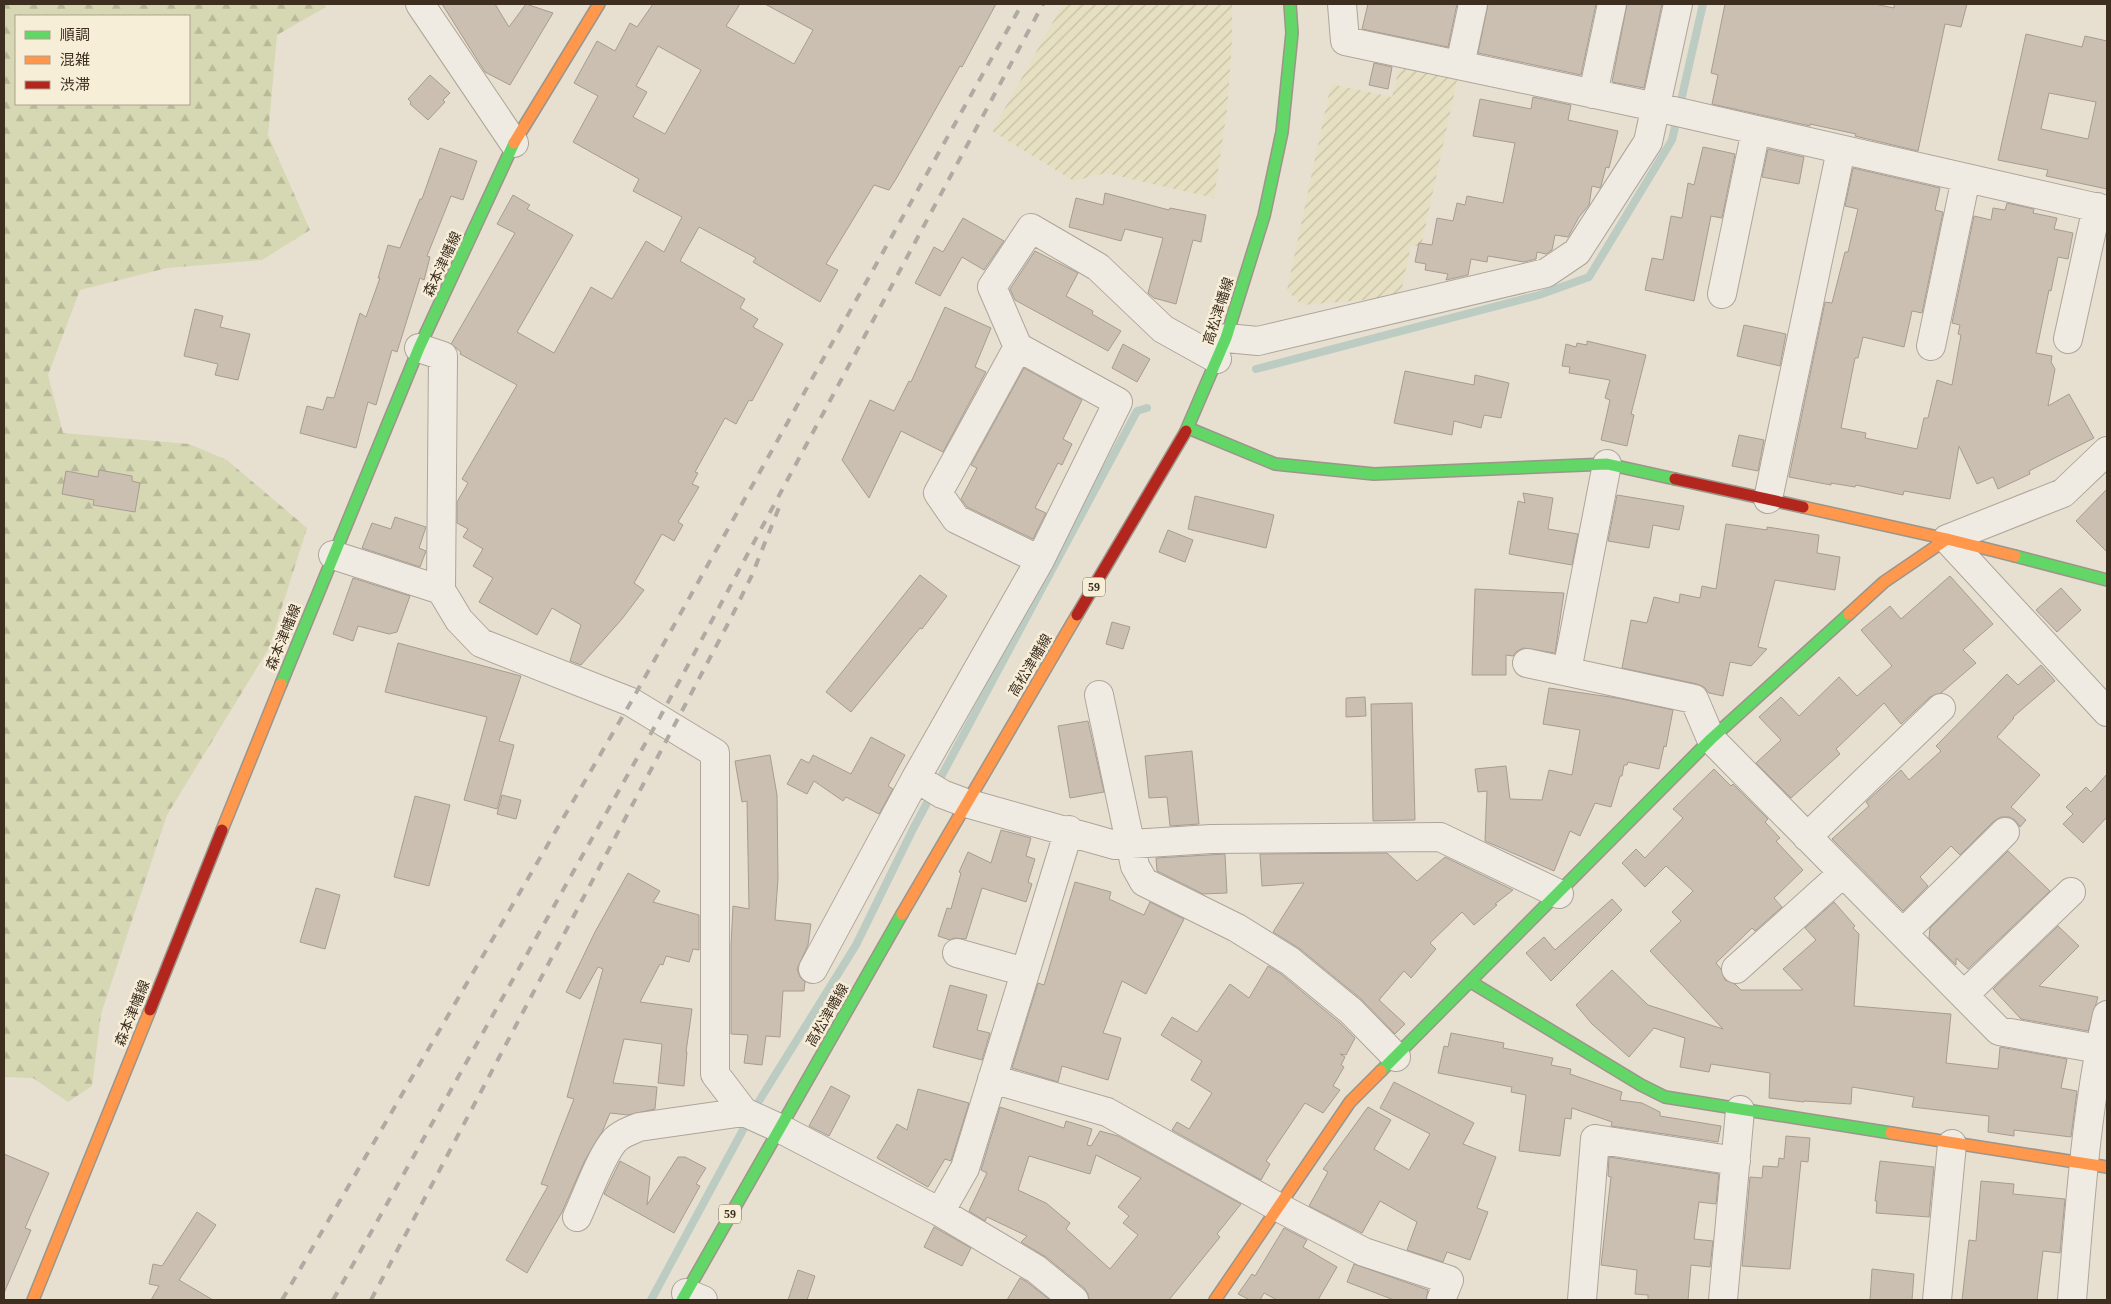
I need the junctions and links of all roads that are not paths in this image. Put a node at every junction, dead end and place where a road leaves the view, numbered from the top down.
1 (420, 4) edge
2 (600, 4) edge
3 (1290, 4) edge
4 (1342, 4) edge
5 (1473, 4) edge
6 (1612, 4) edge
7 (1678, 4) edge
8 (1460, 64) junction
9 (1593, 94) junction
10 (1672, 111) junction
11 (1756, 130) junction
12 (514, 143) junction
13 (1841, 150) junction
14 (1966, 178) junction
15 (2102, 208) edge
16 (1722, 294) dead end
17 (2068, 339) dead end
18 (1931, 346) dead end
19 (1018, 347) junction
20 (419, 348) junction
21 (1222, 349) junction
22 (1188, 428) junction
23 (2107, 451) edge
24 (1607, 464) junction
25 (1768, 499) junction
26 (1947, 539) junction
27 (333, 555) junction
28 (1040, 560) junction
29 (2107, 580) edge
30 (440, 590) junction
31 (1527, 663) dead end
32 (1567, 671) junction
33 (1099, 695) dead end
34 (1941, 708) dead end
35 (2107, 712) edge
36 (1711, 739) junction
37 (937, 790) junction
38 (1069, 830) junction
39 (2005, 832) dead end
40 (1807, 837) junction
41 (1131, 844) junction
42 (1843, 873) junction
43 (2071, 892) dead end
44 (1559, 894) junction
45 (1902, 933) junction
46 (957, 954) dead end
47 (813, 969) dead end
48 (1736, 969) dead end
49 (1025, 972) junction
50 (1471, 982) junction
51 (1964, 995) junction
52 (2107, 1014) edge
53 (2099, 1049) junction
54 (1396, 1057) junction
55 (992, 1079) junction
56 (1740, 1110) junction
57 (744, 1112) junction
58 (779, 1128) junction
59 (1952, 1144) junction
60 (1736, 1161) junction
61 (2095, 1166) edge
62 (1278, 1207) junction
63 (940, 1212) junction
64 (577, 1217) dead end
65 (690, 1298) edge
66 (33, 1300) edge
67 (1074, 1300) edge
68 (1215, 1300) edge
69 (1441, 1300) edge
70 (1582, 1300) edge
71 (1723, 1300) edge
72 (1937, 1300) edge
73 (2072, 1300) edge

1 - 12 street
2 - 12 main road, 森本津幡線
3 - 21 main road, 高松津幡線 / 59
4 - 8 street
5 - 8 street
6 - 9 street
7 - 10 street
8 - 9 street
9 - 10 street
10 - 11 street
10 - 21 street
11 - 13 street
11 - 16 street
12 - 20 main road, 森本津幡線
13 - 14 street
13 - 25 street
14 - 15 street
14 - 18 street
15 - 17 street
19 - 21 street
19 - 28 street
19 - 28 street
20 - 27 main road, 森本津幡線
20 - 30 street
21 - 22 main road, 高松津幡線 / 59
22 - 24 main road
22 - 37 main road, 高松津幡線 / 59
23 - 26 street
24 - 25 main road
24 - 32 street
25 - 26 main road
26 - 29 main road
26 - 35 street
26 - 36 main road
27 - 30 street
27 - 66 main road, 森本津幡線
28 - 37 street
30 - 57 street
31 - 32 street
32 - 36 street
33 - 41 street
34 - 40 street
36 - 40 street
36 - 44 main road
37 - 38 street
37 - 47 street
37 - 58 main road, 高松津幡線 / 59
38 - 41 street
38 - 49 street
39 - 45 street
40 - 42 street
41 - 44 street
41 - 54 street
42 - 45 street
42 - 48 street
43 - 51 street
44 - 50 main road
45 - 51 street
46 - 49 street
49 - 55 street
50 - 54 main road
50 - 56 main road
51 - 53 street
52 - 53 street
53 - 61 street
54 - 62 main road
55 - 62 street
55 - 63 street
56 - 59 main road
56 - 60 street
57 - 58 street
57 - 64 street
58 - 63 street
58 - 65 main road, 高松津幡線 / 59
59 - 61 main road
59 - 72 street
60 - 70 street
60 - 71 street
61 - 73 street
62 - 68 main road
62 - 69 street
63 - 67 street

